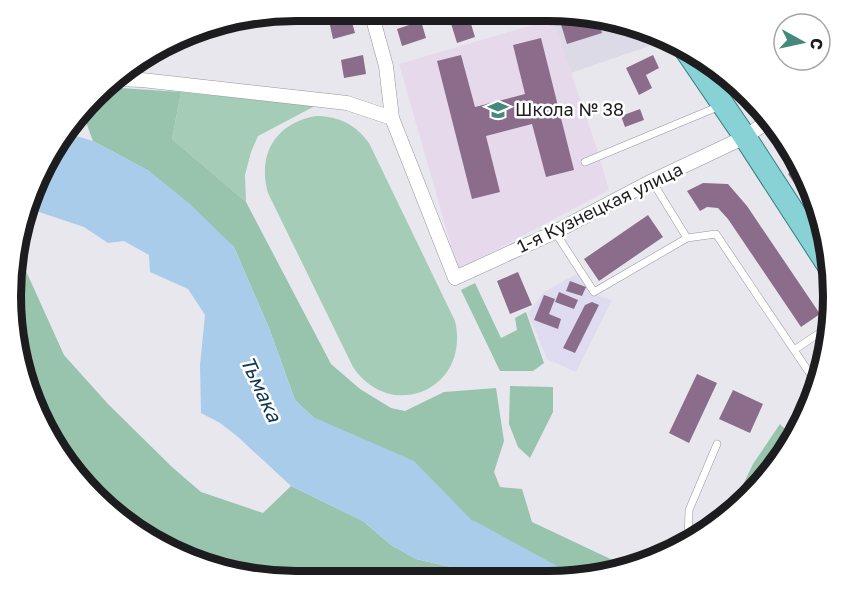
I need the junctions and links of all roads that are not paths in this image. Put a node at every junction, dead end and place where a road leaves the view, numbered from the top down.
1 (374, 21) edge
2 (695, 63) edge
3 (127, 79) edge
4 (723, 105) junction
5 (392, 118) junction
6 (763, 125) edge
7 (745, 137) junction
8 (585, 162) dead end
9 (652, 181) junction
10 (555, 232) junction
11 (687, 238) junction
12 (820, 252) edge
13 (821, 332) edge
14 (794, 350) junction
15 (811, 375) edge
16 (717, 444) dead end
17 (688, 533) edge

1 - 5 street
2 - 4 main road
3 - 5 street
4 - 7 main road
4 - 8 lane
5 - 10 street, 1-я Кузнецкая улица
6 - 7 street, 1-я Кузнецкая улица
7 - 9 street, 1-я Кузнецкая улица
7 - 12 main road
9 - 10 street, 1-я Кузнецкая улица
9 - 11 lane
10 - 11 lane
11 - 14 lane
13 - 14 lane
14 - 15 lane
16 - 17 lane

